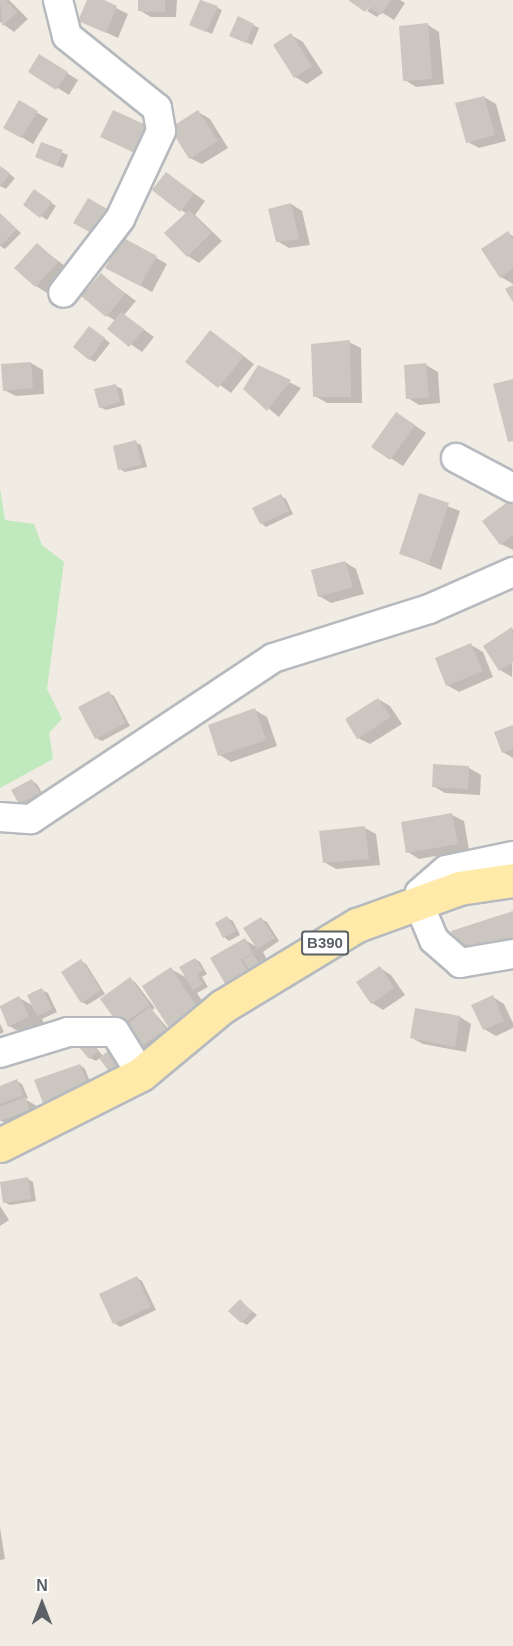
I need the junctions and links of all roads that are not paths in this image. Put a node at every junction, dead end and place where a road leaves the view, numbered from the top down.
1 (58, 0) edge
2 (63, 292) dead end
3 (456, 458) dead end
4 (513, 488) edge
5 (513, 572) edge
6 (0, 817) edge
7 (513, 856) edge
8 (513, 880) edge
9 (418, 902) junction
10 (513, 954) edge
11 (0, 1053) edge
12 (141, 1074) junction
13 (0, 1145) edge

1 - 2 street
3 - 4 street
5 - 6 street
7 - 9 street
8 - 9 main road, B390
9 - 10 street
9 - 12 main road, B390
11 - 12 street
12 - 13 main road, B390

